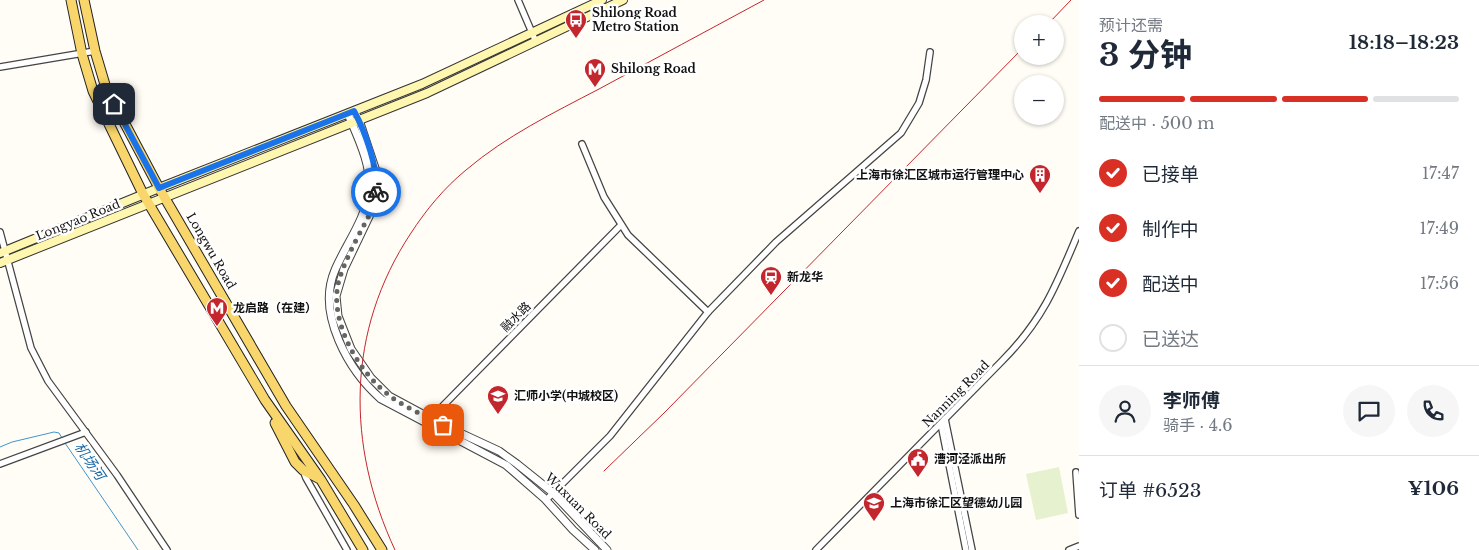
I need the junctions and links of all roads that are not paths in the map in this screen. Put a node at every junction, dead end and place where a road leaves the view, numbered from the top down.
1 (71, 0) edge
2 (84, 0) edge
3 (518, 0) edge
4 (602, 0) edge
5 (623, 0) edge
6 (532, 33) junction
7 (536, 42) junction
8 (95, 51) junction
9 (930, 52) dead end
10 (82, 54) junction
11 (0, 68) edge
12 (351, 112) junction
13 (355, 122) junction
14 (582, 144) dead end
15 (159, 188) junction
16 (143, 194) junction
17 (165, 197) junction
18 (149, 204) junction
19 (621, 225) junction
20 (1079, 231) edge
21 (0, 232) edge
22 (2, 252) edge
23 (4, 262) edge
24 (708, 312) junction
25 (265, 400) junction
26 (428, 421) junction
27 (943, 422) junction
28 (86, 432) junction
29 (0, 464) edge
30 (303, 470) junction
31 (1076, 472) dead end
32 (321, 480) junction
33 (552, 492) junction
34 (546, 500) junction
35 (1079, 515) edge
36 (1079, 546) edge
37 (168, 550) edge
38 (347, 550) edge
39 (364, 550) edge
40 (382, 550) edge
41 (595, 550) edge
42 (607, 550) edge
43 (816, 550) edge
44 (966, 550) edge
45 (972, 550) edge
46 (1069, 550) edge

1 - 10 main road
2 - 8 main road, Longwu Road
3 - 6 street
4 - 6 main road
5 - 7 main road
6 - 7 street
6 - 12 main road
7 - 13 main road
8 - 10 street
8 - 15 main road, Longwu Road
9 - 24 street
10 - 11 street
10 - 16 main road
12 - 13 street
12 - 15 main road
13 - 17 main road
13 - 26 street
14 - 19 street
15 - 16 main road, Longyao Road
15 - 17 main road, Longwu Road
16 - 18 main road
16 - 22 main road, Longyao Road
17 - 18 main road, Longyao Road
17 - 40 main road, Longwu Road
18 - 23 main road, Longyao Road
18 - 25 main road
19 - 24 street
19 - 26 street, 融水路
20 - 27 street, Nanning Road
21 - 22 street
22 - 23 street
23 - 28 street
24 - 33 street
25 - 30 main road
25 - 32 main road
26 - 33 street, Wuxuan Road
26 - 34 street
27 - 43 street, Nanning Road
27 - 44 street
27 - 45 street
28 - 29 street
28 - 37 street
30 - 32 main road
30 - 38 street
31 - 35 street
32 - 39 main road
33 - 34 street
33 - 42 street, Wuxuan Road
34 - 41 street
36 - 46 street

